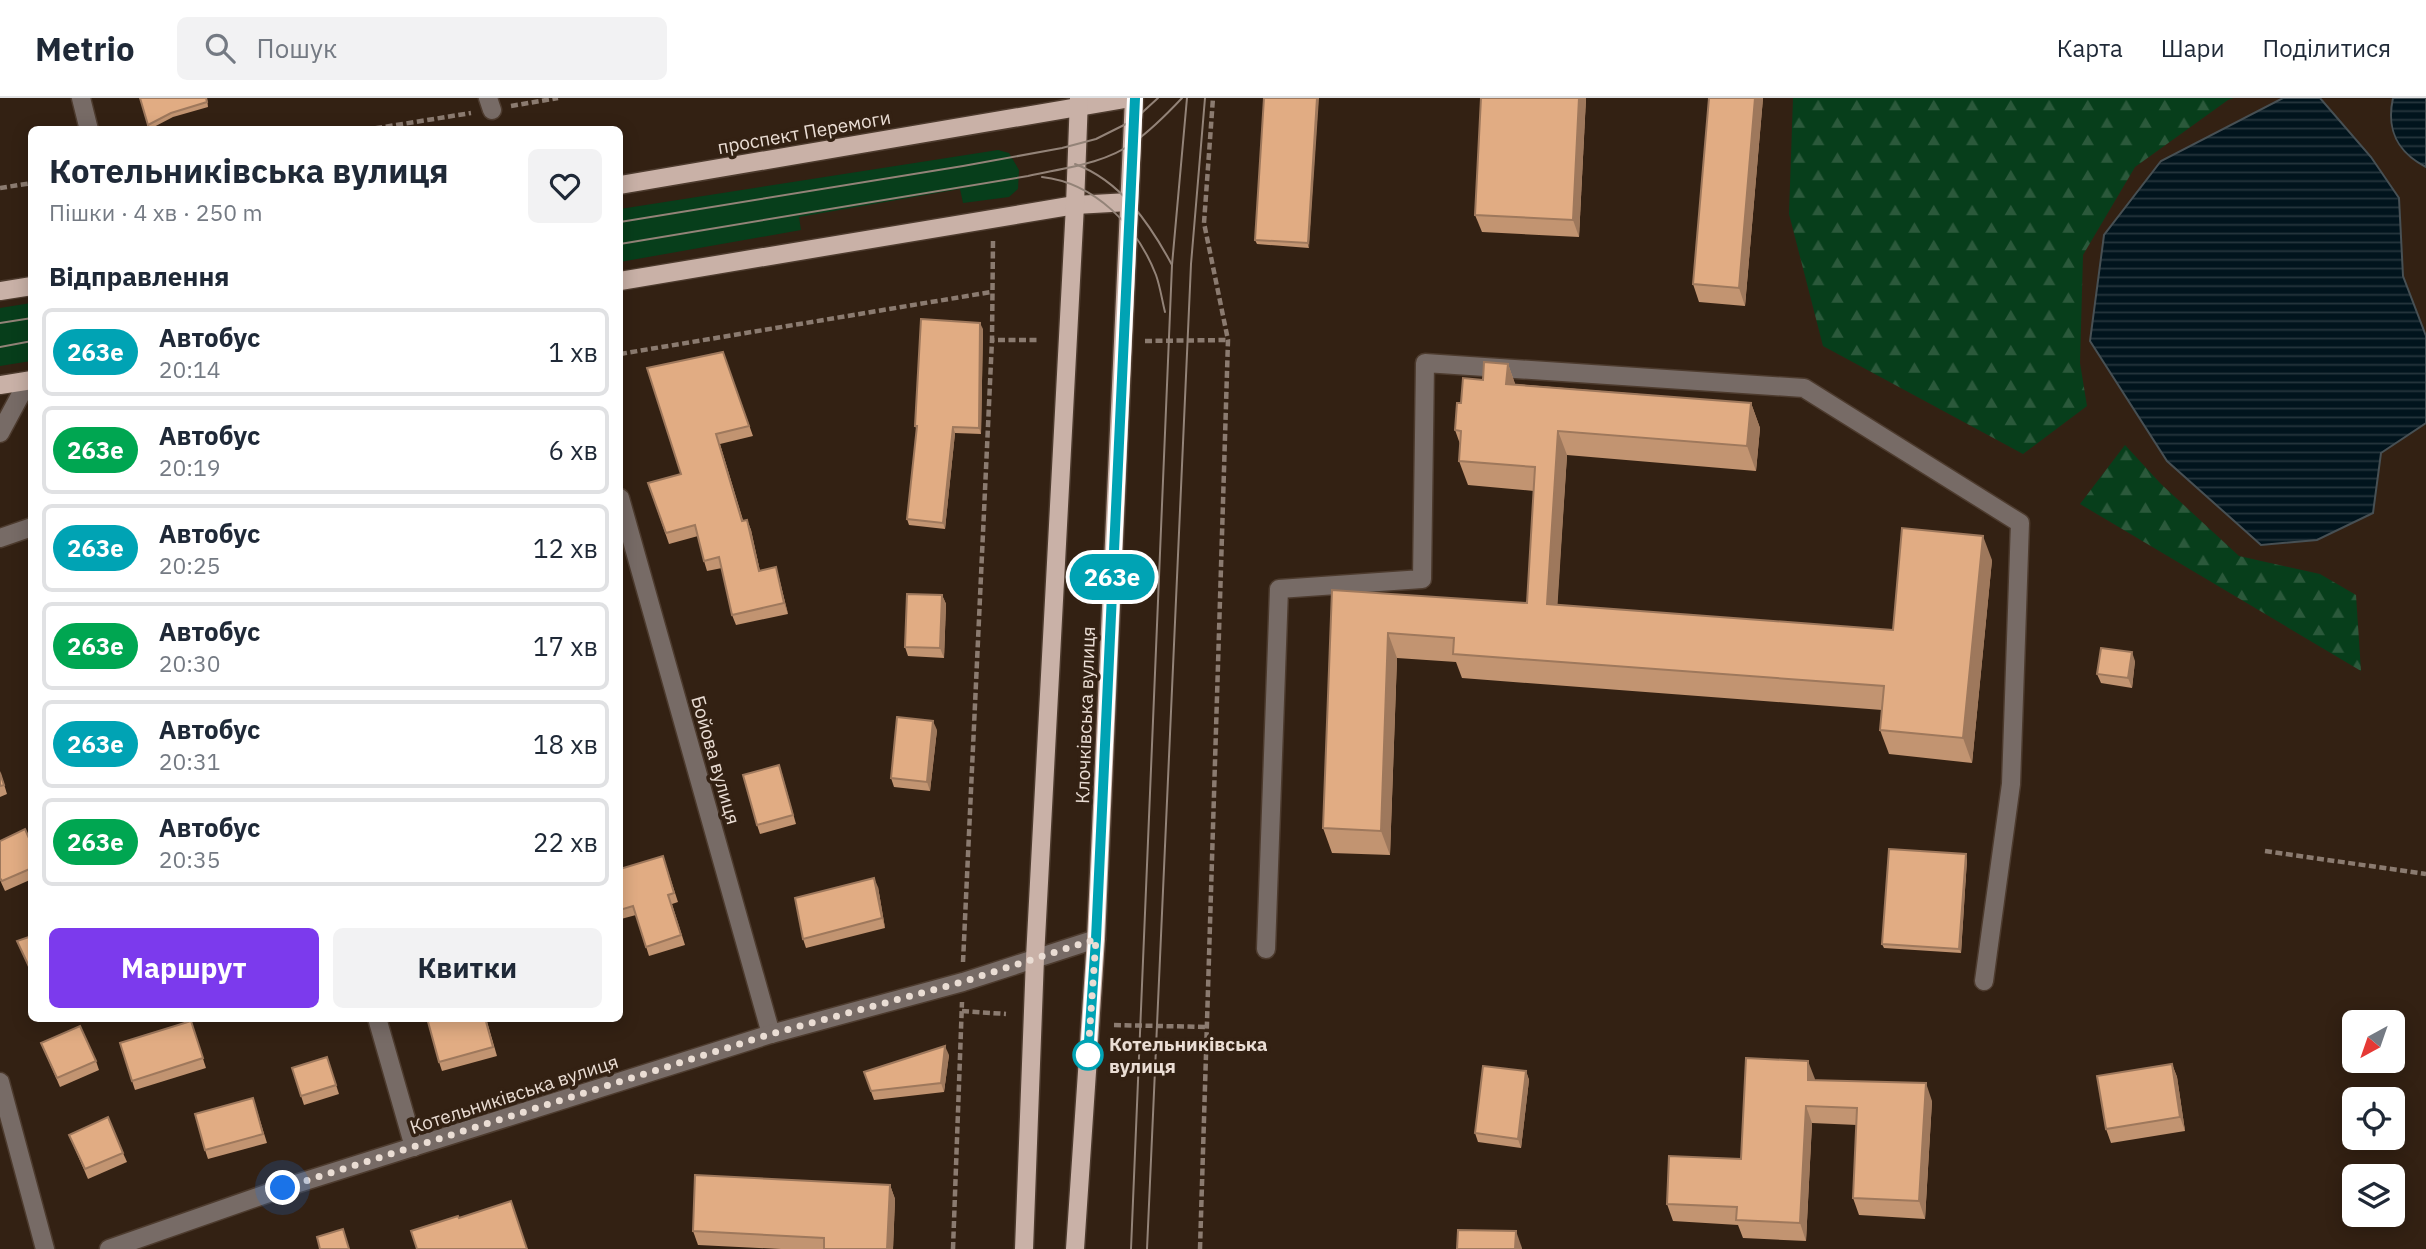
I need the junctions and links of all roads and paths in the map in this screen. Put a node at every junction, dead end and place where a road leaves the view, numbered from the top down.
1 (80, 98) edge
2 (558, 98) edge
3 (1133, 98) edge
4 (1213, 98) edge
5 (1079, 102) edge
6 (490, 104) edge
7 (88, 126) edge
8 (384, 126) edge
9 (28, 184) edge
10 (623, 184) edge
11 (0, 188) edge
12 (1129, 202) junction
13 (1075, 205) junction
14 (992, 241) dead end
15 (623, 280) edge
16 (28, 287) edge
17 (0, 292) edge
18 (991, 292) junction
19 (992, 340) junction
20 (1037, 340) dead end
21 (1228, 340) junction
22 (1145, 341) dead end
23 (623, 353) edge
24 (28, 381) edge
25 (28, 384) edge
26 (0, 386) edge
27 (0, 433) edge
28 (623, 509) edge
29 (28, 528) edge
30 (0, 538) edge
31 (2265, 852) dead end
32 (2426, 874) edge
33 (1096, 939) junction
34 (1266, 949) dead end
35 (1035, 958) junction
36 (1984, 981) dead end
37 (962, 982) junction
38 (961, 1011) junction
39 (1006, 1014) dead end
40 (378, 1022) edge
41 (1114, 1024) dead end
42 (1206, 1027) junction
43 (771, 1034) junction
44 (0, 1082) edge
45 (414, 1147) junction
46 (45, 1249) edge
47 (109, 1249) edge
48 (953, 1249) edge
49 (1024, 1249) edge
50 (1075, 1249) edge
51 (1200, 1249) edge

1 - 7 street
2 - 6 path
3 - 5 main road, проспект Перемоги
3 - 12 main road, Клочківська вулиця
4 - 21 path
5 - 10 main road, проспект Перемоги
5 - 13 main road, Клочківська вулиця
6 - 8 path
9 - 11 path
12 - 13 main road
12 - 33 main road, Клочківська вулиця
13 - 15 main road
13 - 35 main road, Клочківська вулиця
14 - 18 path
16 - 17 main road
18 - 19 path
18 - 23 path
19 - 20 path
19 - 37 path
21 - 22 path
21 - 42 path
24 - 26 main road
25 - 27 street
28 - 43 street, Бойова вулиця
29 - 30 street
31 - 32 path
33 - 35 street, Котельниківська вулиця
33 - 50 main road, Клочківська вулиця
34 - 36 street
35 - 37 street, Котельниківська вулиця
35 - 49 main road, Клочківська вулиця
37 - 38 path
37 - 43 street, Котельниківська вулиця
38 - 39 path
38 - 48 path
40 - 45 street
41 - 42 path
42 - 51 path
43 - 45 street, Котельниківська вулиця
44 - 46 street
45 - 47 street, Котельниківська вулиця

